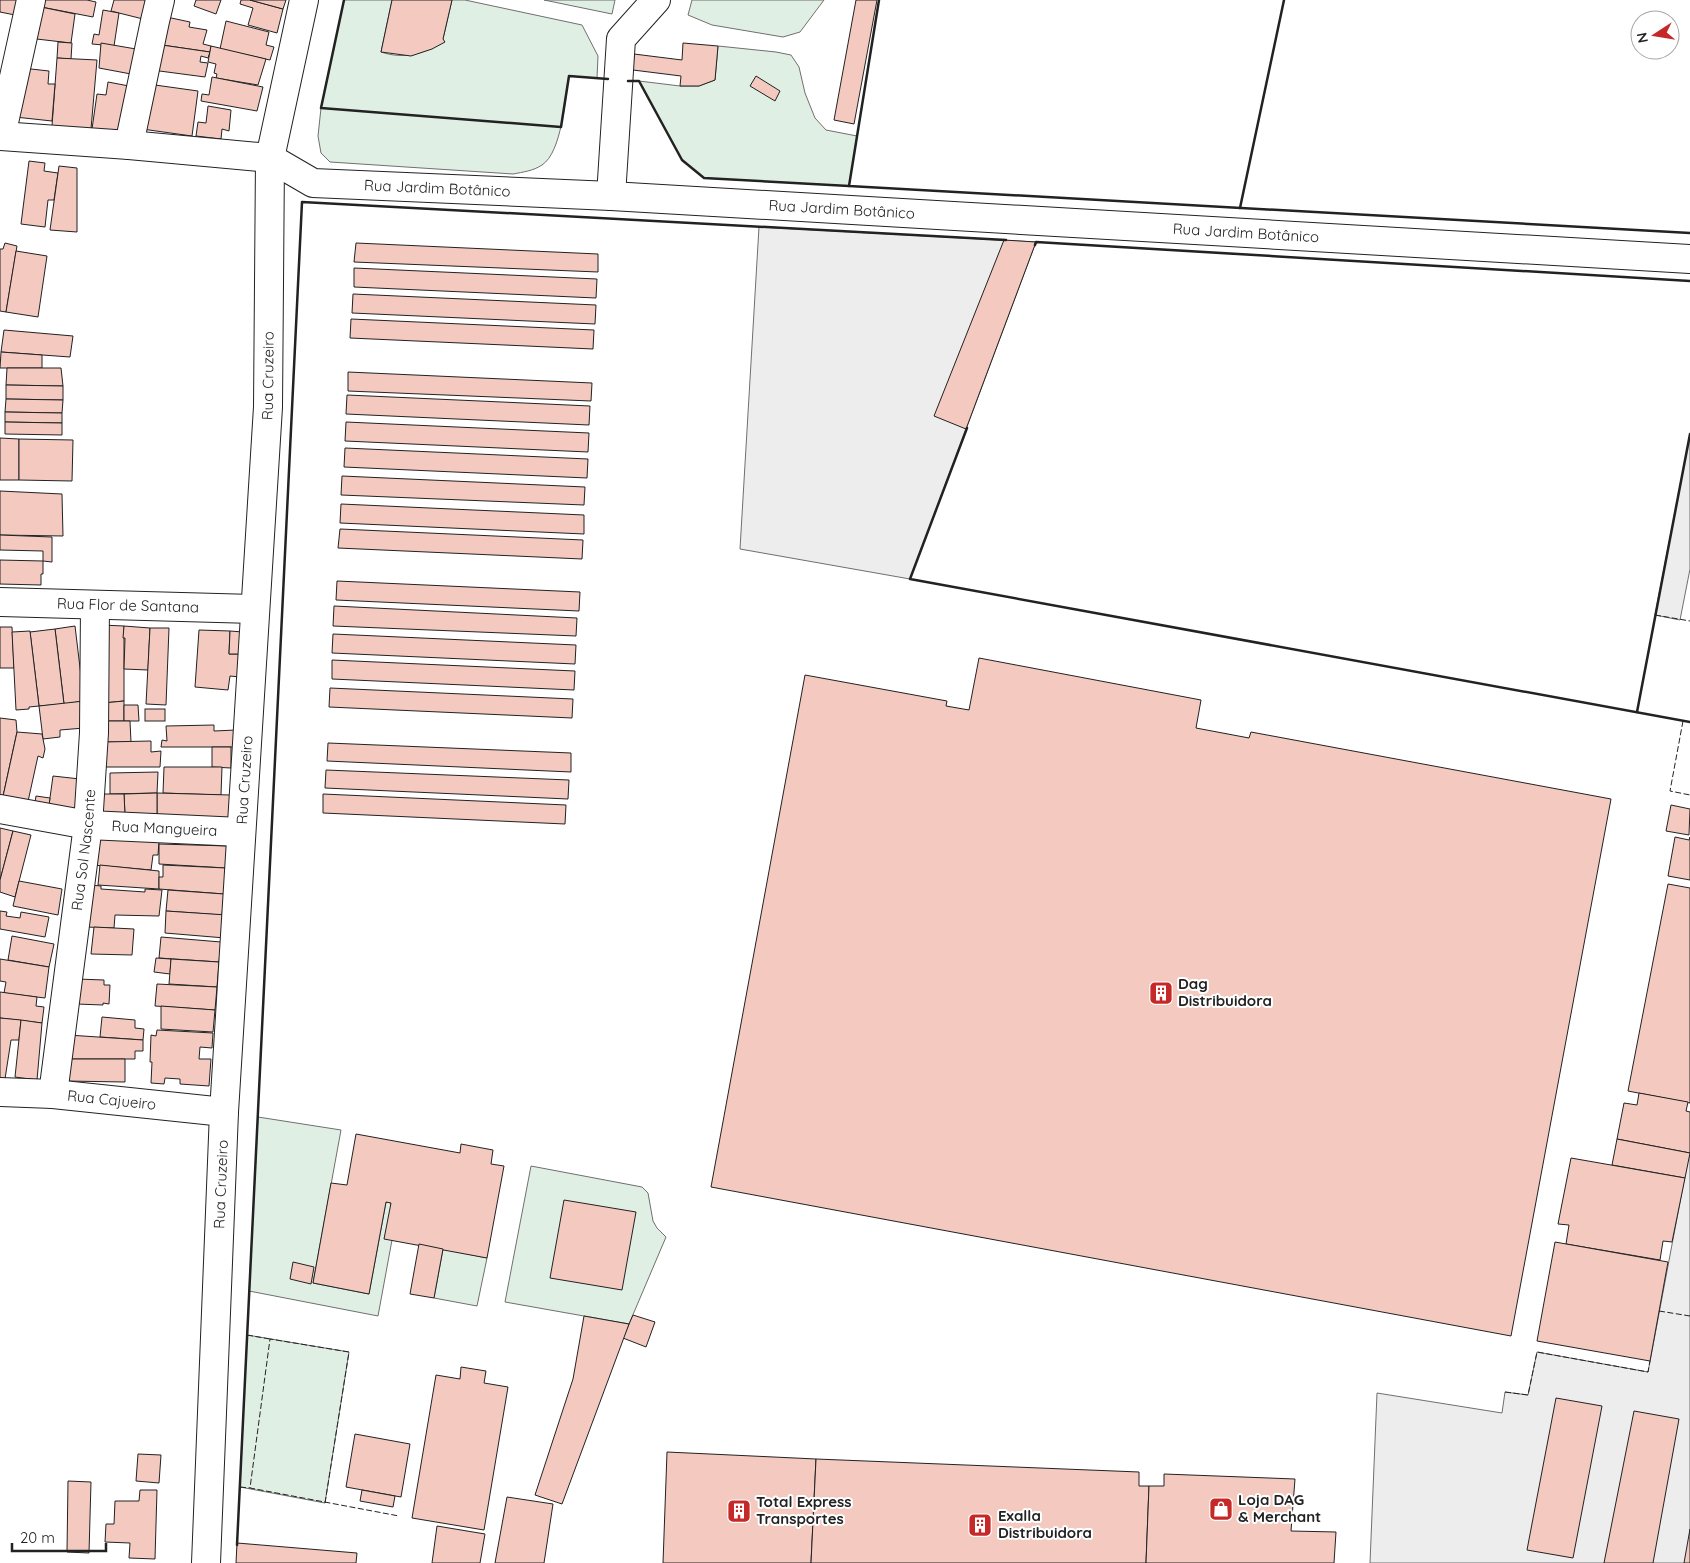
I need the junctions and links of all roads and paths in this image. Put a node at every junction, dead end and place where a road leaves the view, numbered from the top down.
1 (31, 0) edge
2 (160, 0) edge
3 (304, 0) edge
4 (656, 0) edge
5 (1, 136) edge
6 (129, 145) junction
7 (270, 158) junction
8 (611, 196) junction
9 (1690, 258) edge
10 (0, 602) edge
11 (95, 605) junction
12 (254, 608) junction
13 (0, 809) edge
14 (88, 824) junction
15 (241, 832) junction
16 (0, 1092) edge
17 (53, 1094) junction
18 (224, 1112) junction
19 (206, 1563) edge

1 - 5 street
2 - 6 street
3 - 7 street, Rua Cruzeiro
4 - 8 street
5 - 6 street, Rua Jardim Botânico
6 - 7 street, Rua Jardim Botânico
7 - 8 street, Rua Jardim Botânico
7 - 12 street, Rua Cruzeiro
8 - 9 street, Rua Jardim Botânico
10 - 11 street, Rua Flor de Santana
11 - 12 street, Rua Flor de Santana
11 - 14 street, Rua Sol Nascente
12 - 15 street, Rua Cruzeiro
13 - 14 street, Rua Mangueira
14 - 15 street, Rua Mangueira
14 - 17 street, Rua Sol Nascente
15 - 18 street, Rua Cruzeiro
16 - 17 street, Rua Cajueiro
17 - 18 street, Rua Cajueiro
18 - 19 street, Rua Cruzeiro

